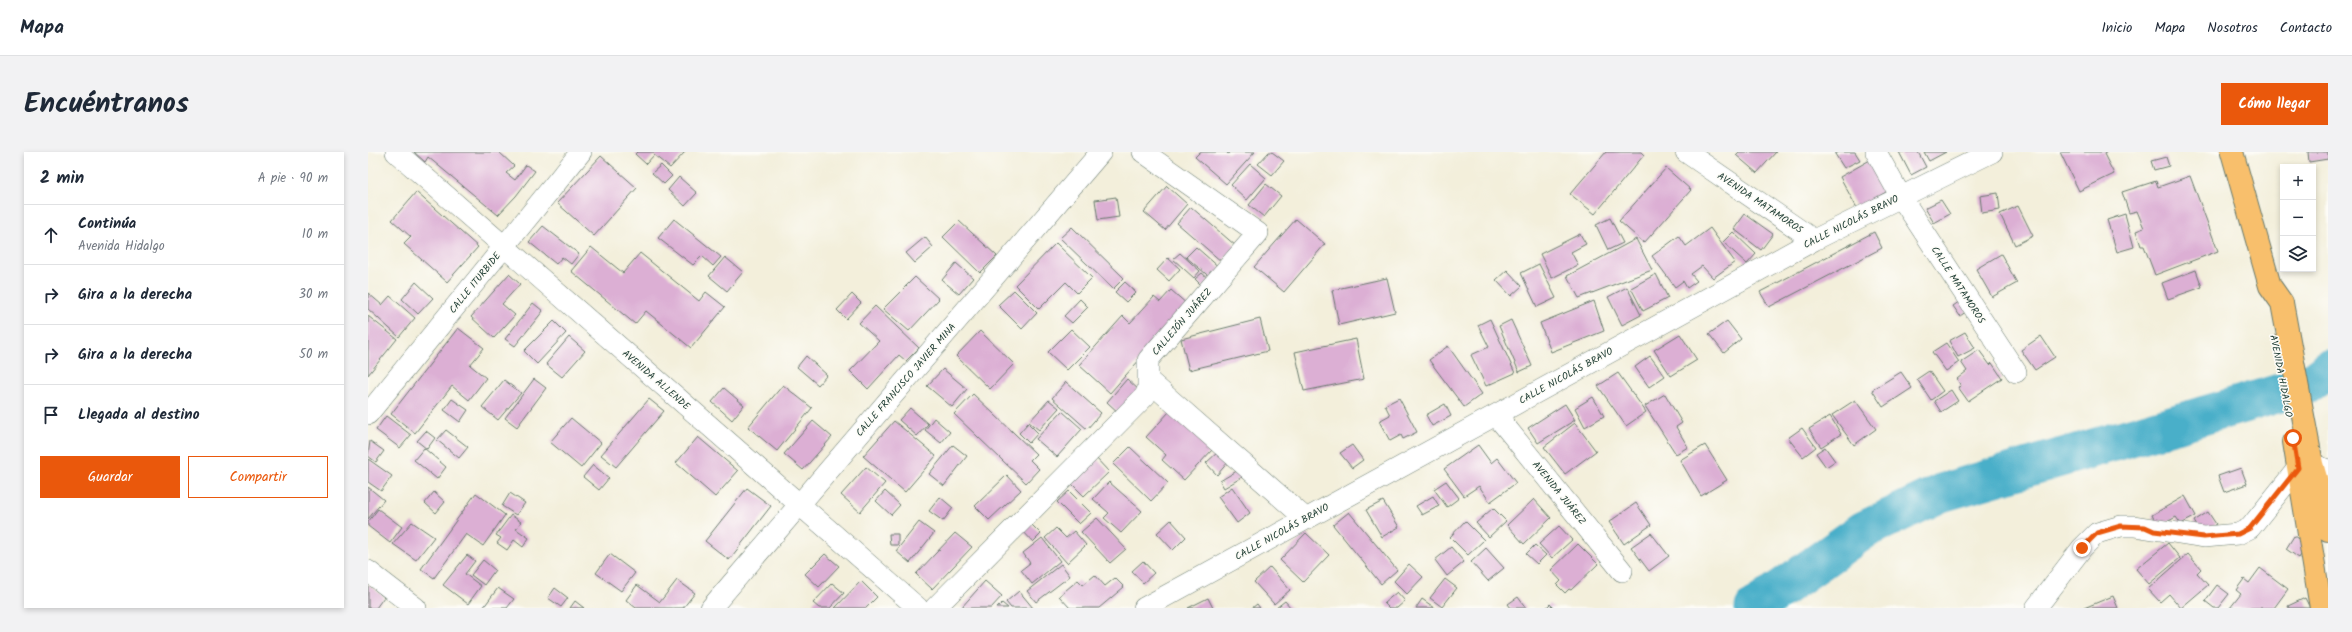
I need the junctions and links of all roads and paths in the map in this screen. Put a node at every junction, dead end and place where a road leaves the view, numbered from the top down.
1 (396, 152) edge
2 (581, 152) edge
3 (1101, 152) edge
4 (1143, 152) edge
5 (1686, 152) edge
6 (1876, 152) edge
7 (1992, 152) edge
8 (2232, 152) edge
9 (1902, 197) junction
10 (1814, 240) junction
11 (504, 248) junction
12 (2016, 372) dead end
13 (1149, 381) junction
14 (368, 414) edge
15 (1496, 415) junction
16 (2313, 468) edge
17 (799, 504) junction
18 (1306, 519) junction
19 (2328, 530) edge
20 (368, 571) edge
21 (1622, 571) dead end
22 (2042, 604) edge
23 (416, 608) edge
24 (711, 608) edge
25 (918, 608) edge
26 (935, 608) edge
27 (1144, 608) edge
28 (2321, 608) edge

1 - 11 street, AVENIDA ALLENDE
2 - 11 street, CALLE ITURBIDE
3 - 17 street, CALLE FRANCISCO JAVIER MINA
4 - 13 street, CALLEJÓN JUÁREZ
5 - 10 street, AVENIDA MATAMOROS
6 - 9 street, CALLE MATAMOROS
7 - 9 street, CALLE NICOLÁS BRAVO
8 - 16 main road, AVENIDA HIDALGO
9 - 10 street, CALLE NICOLÁS BRAVO
9 - 12 street, CALLE MATAMOROS
10 - 15 street, CALLE NICOLÁS BRAVO
11 - 14 street, CALLE ITURBIDE
11 - 17 street, AVENIDA ALLENDE
13 - 18 street
13 - 26 street
15 - 18 street, CALLE NICOLÁS BRAVO
15 - 21 street, AVENIDA JUÁREZ
16 - 19 main road, AVENIDA HIDALGO
16 - 22 street
16 - 28 main road, AVENIDA HIDALGO
17 - 24 street, CALLE FRANCISCO JAVIER MINA
17 - 25 street, AVENIDA ALLENDE
18 - 27 street, CALLE NICOLÁS BRAVO
20 - 23 street

